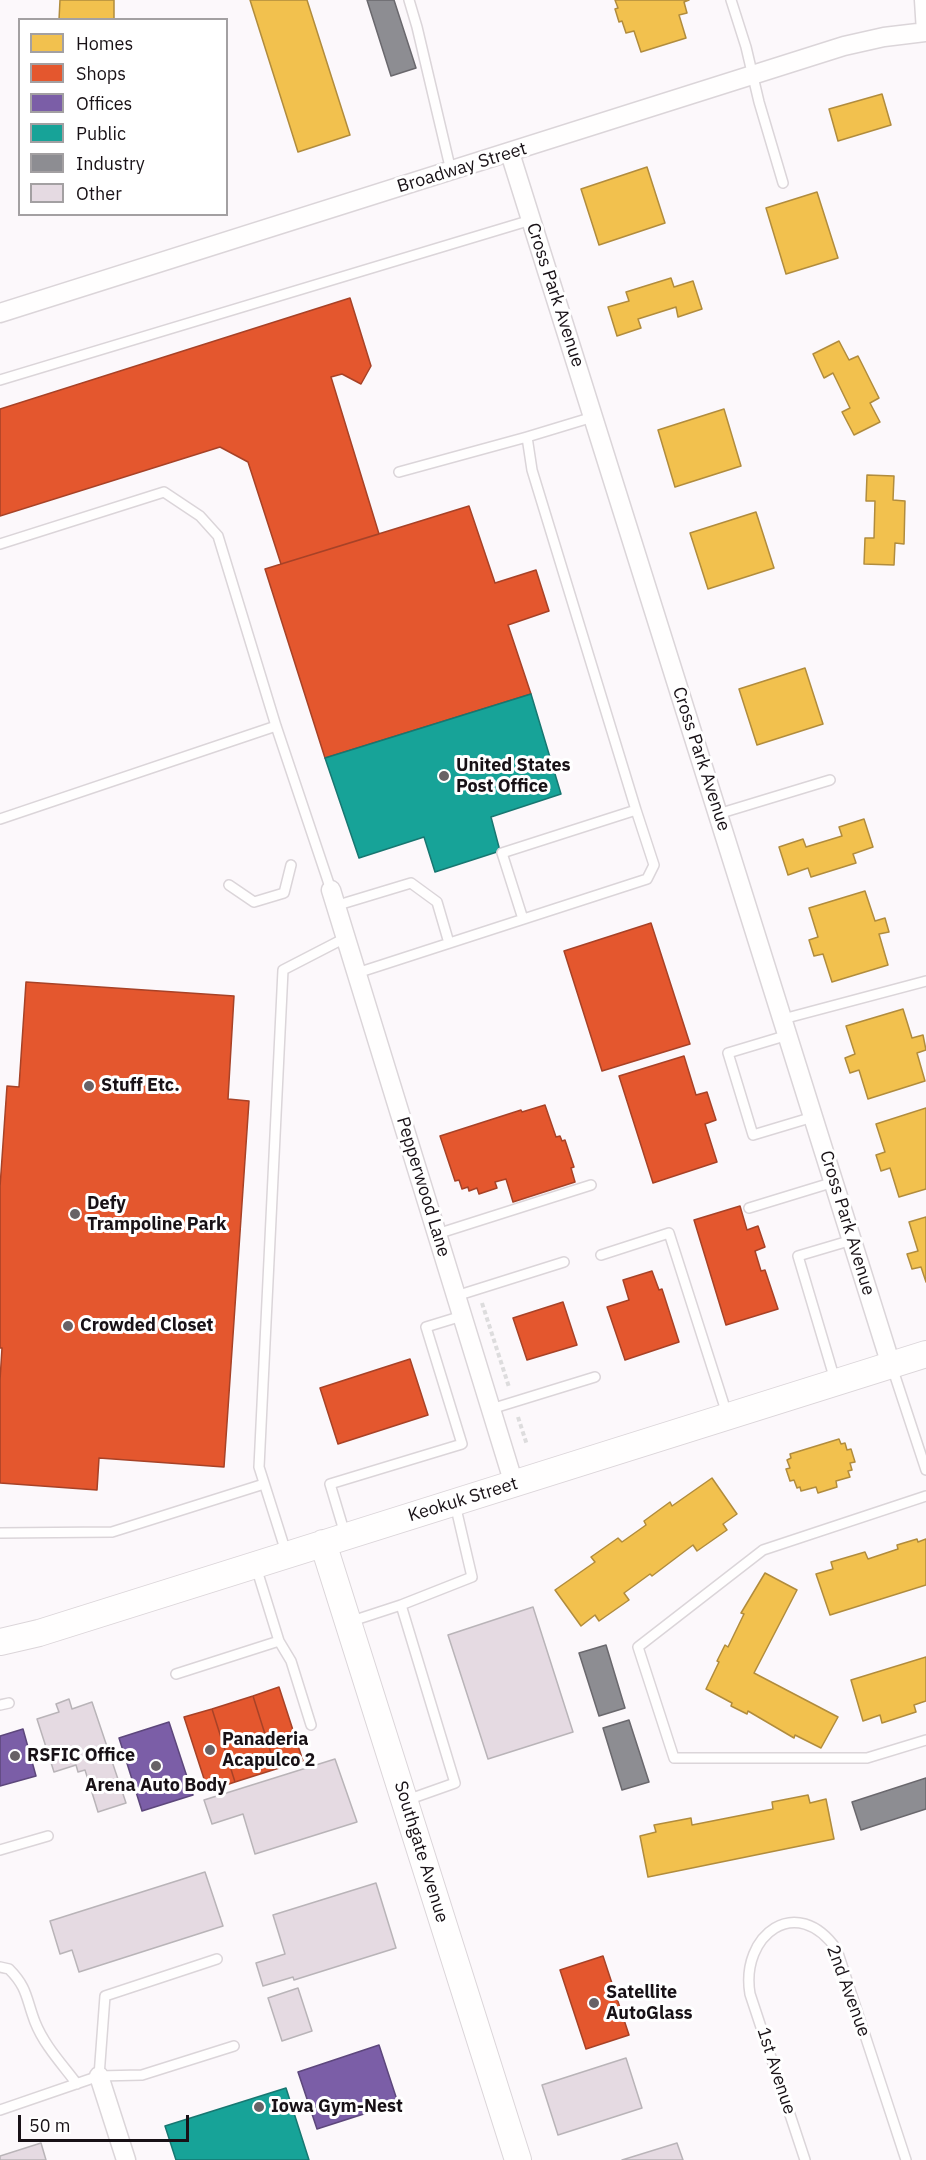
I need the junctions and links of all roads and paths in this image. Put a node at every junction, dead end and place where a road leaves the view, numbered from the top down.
1 (409, 0) edge
2 (731, 0) edge
3 (924, 0) edge
4 (926, 32) edge
5 (753, 75) junction
6 (510, 153) junction
7 (451, 171) junction
8 (783, 183) dead end
9 (531, 220) junction
10 (0, 313) edge
11 (0, 380) edge
12 (593, 417) junction
13 (527, 437) junction
14 (399, 472) dead end
15 (0, 544) edge
16 (276, 726) junction
17 (830, 780) dead end
18 (636, 810) junction
19 (718, 814) junction
20 (0, 819) edge
21 (291, 866) dead end
22 (229, 885) dead end
23 (333, 898) junction
24 (523, 920) junction
25 (345, 938) junction
26 (449, 943) junction
27 (357, 973) junction
28 (926, 981) edge
29 (785, 1027) junction
30 (813, 1117) junction
31 (834, 1182) junction
32 (591, 1185) dead end
33 (749, 1208) dead end
34 (437, 1234) junction
35 (852, 1240) junction
36 (601, 1255) dead end
37 (564, 1262) dead end
38 (456, 1296) junction
39 (462, 1316) junction
40 (926, 1354) edge
41 (891, 1365) junction
42 (595, 1377) dead end
43 (836, 1383) junction
44 (491, 1409) junction
45 (727, 1417) junction
46 (926, 1470) edge
47 (514, 1484) junction
48 (264, 1485) junction
49 (926, 1496) edge
50 (455, 1502) junction
51 (0, 1533) edge
52 (335, 1540) junction
53 (287, 1555) junction
54 (255, 1565) junction
55 (401, 1605) junction
56 (349, 1622) junction
57 (279, 1641) junction
58 (0, 1642) edge
59 (176, 1674) dead end
60 (311, 1725) dead end
61 (926, 1740) edge
62 (405, 1801) junction
63 (48, 1836) dead end
64 (0, 1850) edge
65 (217, 1959) dead end
66 (0, 1967) edge
67 (748, 1981) joint
68 (234, 2046) dead end
69 (99, 2076) junction
70 (77, 2084) junction
71 (0, 2110) edge
72 (126, 2160) edge
73 (518, 2160) edge
74 (805, 2160) edge
75 (906, 2160) edge

1 - 7 lane
2 - 5 lane
3 - 4 street
4 - 5 street, Broadway Street
5 - 6 street, Broadway Street
5 - 8 lane
6 - 7 street, Broadway Street
6 - 9 street, Cross Park Avenue
7 - 10 street, Broadway Street
9 - 11 lane
9 - 12 street, Cross Park Avenue
12 - 13 lane
12 - 19 street, Cross Park Avenue
13 - 14 lane
13 - 18 lane
15 - 16 lane
16 - 20 lane
16 - 23 lane
17 - 19 lane
18 - 24 lane
18 - 24 lane
19 - 29 street, Cross Park Avenue
21 - 22 lane
23 - 25 street, Pepperwood Lane
23 - 26 lane
24 - 26 lane
25 - 27 street, Pepperwood Lane
25 - 48 lane
26 - 27 lane
27 - 34 street, Pepperwood Lane
28 - 29 lane
29 - 30 street, Cross Park Avenue
29 - 30 lane
30 - 31 street, Cross Park Avenue
31 - 33 lane
31 - 35 street, Cross Park Avenue
32 - 34 lane
34 - 38 street, Pepperwood Lane
35 - 41 street, Cross Park Avenue
35 - 43 lane
36 - 45 lane
37 - 38 lane
38 - 39 street, Pepperwood Lane
39 - 44 street, Pepperwood Lane
39 - 52 lane
40 - 41 street, Keokuk Street
41 - 43 street, Keokuk Street
41 - 46 lane
42 - 44 lane
43 - 45 street, Keokuk Street
44 - 47 street, Pepperwood Lane
45 - 47 street, Keokuk Street
47 - 50 street, Keokuk Street
48 - 51 lane
48 - 53 lane
49 - 61 lane
50 - 52 street, Keokuk Street
50 - 55 lane
52 - 53 street, Keokuk Street
52 - 56 street, Southgate Avenue
53 - 54 street, Keokuk Street
54 - 57 lane
54 - 58 street, Keokuk Street
55 - 56 lane
55 - 62 lane
56 - 62 street, Southgate Avenue
57 - 59 lane
57 - 60 lane
62 - 73 street, Southgate Avenue
63 - 64 lane
65 - 69 lane
66 - 70 lane
67 - 74 lane, 1st Avenue
67 - 75 lane, 2nd Avenue
68 - 69 lane
69 - 70 lane
69 - 72 street
70 - 71 lane

